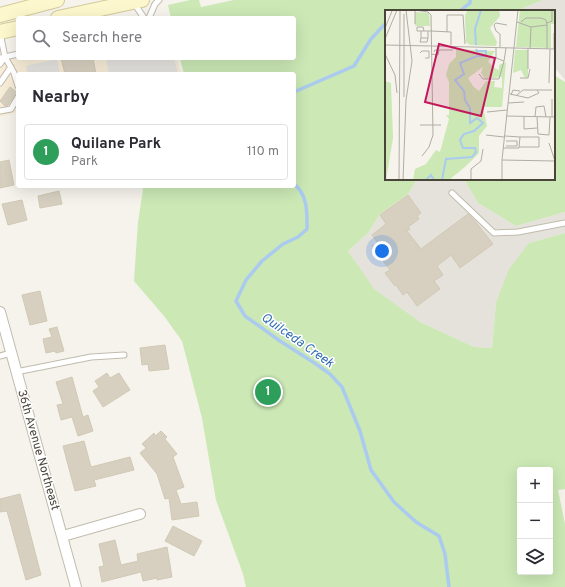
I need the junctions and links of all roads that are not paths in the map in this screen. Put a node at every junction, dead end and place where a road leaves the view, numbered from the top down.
1 (56, 0) edge
2 (98, 0) edge
3 (159, 0) edge
4 (136, 1) edge
5 (26, 4) edge
6 (0, 15) edge
7 (56, 16) edge
8 (67, 16) edge
9 (143, 16) edge
10 (150, 16) edge
11 (16, 28) edge
12 (0, 32) edge
13 (16, 54) edge
14 (3, 57) edge
15 (0, 64) edge
16 (11, 67) junction
17 (16, 81) edge
18 (0, 83) edge
19 (16, 100) edge
20 (0, 111) edge
21 (452, 193) dead end
22 (565, 223) edge
23 (0, 312) edge
24 (11, 353) junction
25 (124, 355) dead end
26 (0, 356) edge
27 (16, 372) junction
28 (140, 514) dead end
29 (63, 536) junction
30 (76, 587) edge

1 - 5 main road
2 - 7 main road
3 - 10 lane
4 - 8 main road
4 - 9 lane
5 - 6 main road
11 - 12 main road
12 - 14 lane
13 - 14 lane
14 - 15 lane
14 - 16 lane
16 - 17 lane
16 - 18 lane
19 - 20 lane
21 - 22 lane
23 - 24 street, 36th Avenue Northeast
24 - 26 lane
24 - 27 street, 36th Avenue Northeast
25 - 27 lane
27 - 29 street, 36th Avenue Northeast
28 - 29 street
29 - 30 street, 36th Avenue Northeast

